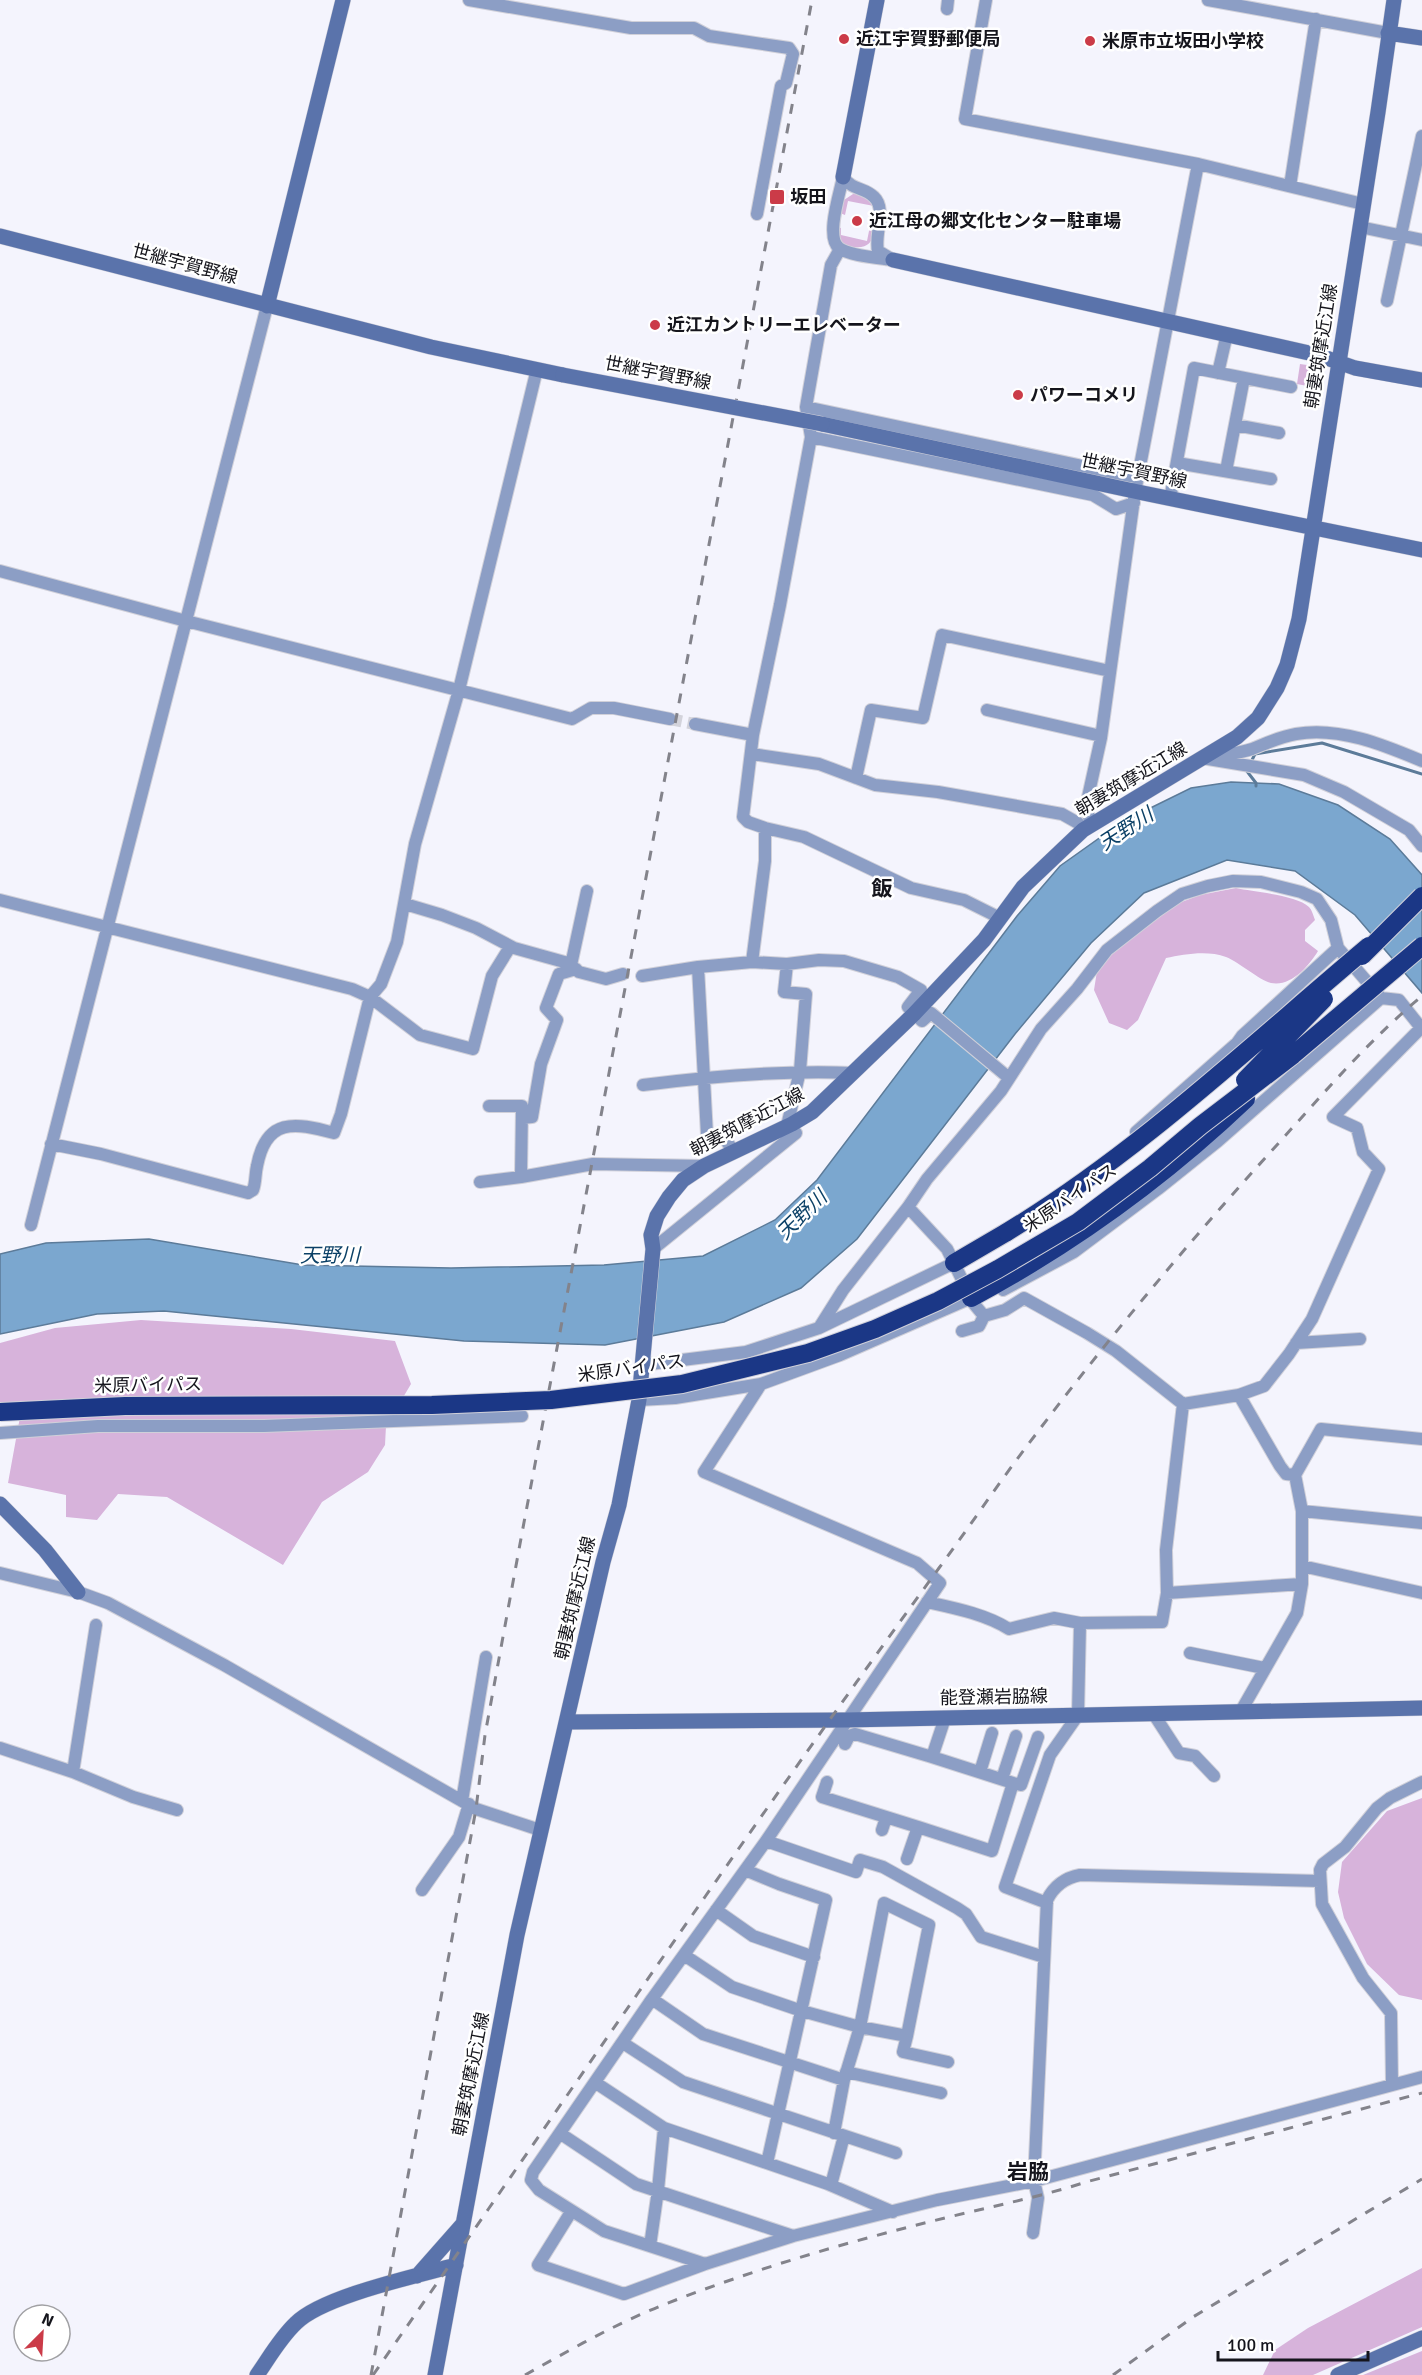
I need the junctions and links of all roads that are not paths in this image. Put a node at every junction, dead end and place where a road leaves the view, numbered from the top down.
1 (343, 0) edge
2 (470, 0) edge
3 (877, 0) edge
4 (986, 0) edge
5 (1214, 0) edge
6 (1394, 0) edge
7 (1316, 19) junction
8 (1388, 33) junction
9 (1422, 38) edge
10 (1422, 136) edge
11 (1198, 164) junction
12 (843, 177) junction
13 (1290, 186) junction
14 (858, 190) junction
15 (838, 204) junction
16 (1363, 204) junction
17 (757, 214) dead end
18 (1360, 227) junction
19 (0, 236) edge
20 (1401, 236) junction
21 (1422, 240) edge
22 (875, 241) junction
23 (840, 249) junction
24 (857, 253) junction
25 (893, 260) junction
26 (1387, 301) dead end
27 (267, 306) junction
28 (1169, 321) junction
29 (1227, 334) junction
30 (1338, 363) junction
31 (537, 369) junction
32 (1218, 373) junction
33 (1244, 378) junction
34 (1422, 380) edge
35 (1291, 387) dead end
36 (806, 407) junction
37 (1235, 425) junction
38 (1279, 433) dead end
39 (811, 437) junction
40 (1177, 463) junction
41 (1226, 471) junction
42 (1271, 479) dead end
43 (1136, 491) junction
44 (1170, 499) junction
45 (1313, 528) junction
46 (1422, 550) edge
47 (0, 571) edge
48 (186, 621) junction
49 (1110, 671) junction
50 (459, 690) junction
51 (987, 710) dead end
52 (670, 719) tunnel mouth
53 (695, 724) tunnel mouth
54 (753, 735) junction
55 (1101, 736) junction
56 (752, 754) junction
57 (1202, 758) junction
58 (1422, 761) edge
59 (856, 778) junction
60 (1087, 827) junction
61 (765, 828) junction
62 (1422, 846) edge
63 (587, 891) dead end
64 (1422, 896) edge
65 (0, 900) edge
66 (405, 904) junction
67 (1000, 918) junction
68 (106, 927) junction
69 (1370, 946) junction
70 (1422, 946) edge
71 (510, 947) junction
72 (1338, 948) junction
73 (752, 962) junction
74 (787, 964) junction
75 (573, 967) junction
76 (698, 967) junction
77 (623, 974) dead end
78 (642, 976) dead end
79 (370, 997) junction
80 (1381, 998) junction
81 (914, 1014) junction
82 (1422, 1028) edge
83 (1293, 1054) junction
84 (800, 1071) junction
85 (853, 1073) junction
86 (1005, 1075) junction
87 (706, 1077) junction
88 (643, 1085) dead end
89 (489, 1106) dead end
90 (522, 1118) junction
91 (787, 1126) junction
92 (1200, 1126) junction
93 (51, 1144) junction
94 (734, 1152) junction
95 (704, 1166) junction
96 (521, 1177) junction
97 (480, 1182) dead end
98 (908, 1207) junction
99 (31, 1225) dead end
100 (653, 1254) junction
101 (952, 1259) junction
102 (973, 1301) junction
103 (984, 1316) junction
104 (819, 1328) junction
105 (962, 1330) dead end
106 (1360, 1339) dead end
107 (1296, 1343) junction
108 (643, 1358) junction
109 (761, 1384) junction
110 (1239, 1395) junction
111 (639, 1400) junction
112 (1183, 1404) junction
113 (0, 1412) edge
114 (522, 1416) dead end
115 (0, 1433) edge
116 (1422, 1438) edge
117 (1295, 1474) junction
118 (0, 1504) edge
119 (1302, 1510) junction
120 (1422, 1523) edge
121 (1302, 1566) junction
122 (0, 1573) edge
123 (1302, 1584) junction
124 (78, 1592) junction
125 (1167, 1593) junction
126 (1422, 1593) edge
127 (927, 1602) junction
128 (1080, 1623) junction
129 (96, 1625) dead end
130 (1190, 1653) dead end
131 (486, 1657) dead end
132 (1264, 1668) junction
133 (1422, 1708) edge
134 (1241, 1712) junction
135 (1153, 1713) junction
136 (1078, 1715) junction
137 (945, 1718) junction
138 (846, 1720) junction
139 (567, 1722) junction
140 (992, 1733) dead end
141 (1016, 1736) dead end
142 (1038, 1737) dead end
143 (845, 1743) dead end
144 (0, 1748) edge
145 (932, 1757) junction
146 (73, 1772) junction
147 (980, 1772) junction
148 (1214, 1776) dead end
149 (1007, 1781) junction
150 (827, 1782) dead end
151 (1422, 1782) edge
152 (465, 1803) junction
153 (177, 1810) dead end
154 (886, 1818) junction
155 (918, 1827) junction
156 (540, 1830) junction
157 (882, 1830) dead end
158 (766, 1841) junction
159 (907, 1859) dead end
160 (746, 1870) junction
161 (1320, 1881) junction
162 (422, 1890) dead end
163 (1047, 1904) junction
164 (716, 1910) junction
165 (684, 1955) junction
166 (814, 1956) junction
167 (1044, 1957) junction
168 (652, 1999) junction
169 (802, 2010) junction
170 (860, 2027) junction
171 (907, 2036) junction
172 (623, 2043) junction
173 (790, 2062) junction
174 (948, 2062) dead end
175 (845, 2076) junction
176 (1422, 2077) edge
177 (596, 2083) junction
178 (1392, 2085) junction
179 (941, 2093) dead end
180 (779, 2114) junction
181 (664, 2128) junction
182 (561, 2134) junction
183 (839, 2134) junction
184 (896, 2154) dead end
185 (767, 2163) junction
186 (1034, 2181) junction
187 (831, 2185) junction
188 (658, 2190) junction
189 (571, 2212) junction
190 (893, 2212) junction
191 (463, 2224) junction
192 (1033, 2234) dead end
193 (793, 2236) junction
194 (650, 2246) junction
195 (705, 2264) junction
196 (456, 2265) junction
197 (417, 2276) junction
198 (1422, 2338) edge
199 (257, 2375) edge
200 (435, 2375) edge
201 (1338, 2375) edge

1 - 27 main road
2 - 17 street
3 - 12 main road
4 - 11 street
5 - 7 street
6 - 8 main road, 朝妻筑摩近江線
7 - 8 street
7 - 13 street
8 - 9 main road
8 - 16 main road, 朝妻筑摩近江線
10 - 20 street
11 - 13 street
11 - 28 street
12 - 14 street
12 - 15 street
13 - 16 street
14 - 15 street
14 - 22 street
15 - 23 street
16 - 18 main road, 朝妻筑摩近江線
18 - 20 street
18 - 30 main road, 朝妻筑摩近江線
19 - 27 main road, 世継宇賀野線
20 - 21 street
20 - 26 street
22 - 24 street
22 - 25 street
23 - 24 street
23 - 36 street
24 - 25 street
25 - 28 main road
27 - 31 main road, 世継宇賀野線
27 - 48 street
28 - 29 main road
28 - 43 street
29 - 30 main road
29 - 32 street
30 - 34 main road
30 - 45 main road, 朝妻筑摩近江線
31 - 43 main road, 世継宇賀野線, bridge
31 - 50 street
32 - 33 street
32 - 40 street
33 - 35 street
33 - 37 street
36 - 39 street
36 - 43 street
37 - 38 street
37 - 41 street
39 - 43 street
39 - 54 street
40 - 41 street
40 - 44 street
41 - 42 street
43 - 44 main road, 世継宇賀野線
43 - 49 street
44 - 45 main road, 世継宇賀野線
45 - 46 main road, 世継宇賀野線
45 - 57 main road, 朝妻筑摩近江線
47 - 48 street
48 - 50 street
48 - 68 street
49 - 55 street
49 - 59 street
50 - 52 street
50 - 66 street
51 - 55 street
53 - 54 street
54 - 56 street
55 - 60 street
56 - 59 street
56 - 61 street
57 - 58 street
57 - 60 main road, 朝妻筑摩近江線
57 - 62 street
59 - 60 street
60 - 67 main road, 朝妻筑摩近江線
61 - 67 street
61 - 73 street
63 - 75 street
64 - 69 highway, 米原バイパス, bridge
65 - 68 street
66 - 71 street
66 - 79 street
67 - 81 main road, 朝妻筑摩近江線
68 - 79 street
68 - 93 street
69 - 92 highway, 米原バイパス, bridge
69 - 101 highway, bridge
70 - 83 highway, 米原バイパス, bridge
71 - 75 street
71 - 79 street
72 - 80 street
72 - 86 street
72 - 101 street
73 - 74 street
73 - 76 street
74 - 81 street
74 - 84 street
75 - 77 street
75 - 90 street
76 - 78 street
76 - 87 street
79 - 93 street
80 - 82 street
80 - 102 street
81 - 85 main road, 朝妻筑摩近江線
81 - 86 street
82 - 107 street
83 - 92 highway, 米原バイパス, bridge
83 - 102 highway, bridge
84 - 85 street
84 - 87 street
84 - 91 street
85 - 91 main road, 朝妻筑摩近江線
86 - 98 street
87 - 88 street
87 - 94 street
89 - 90 street
90 - 96 street
91 - 94 main road, 朝妻筑摩近江線
91 - 100 street
92 - 113 highway, 米原バイパス, bridge
93 - 99 street
94 - 95 main road, 朝妻筑摩近江線
95 - 96 street
95 - 100 main road, 朝妻筑摩近江線
96 - 97 street
98 - 101 street
98 - 104 street
100 - 108 main road, 朝妻筑摩近江線
101 - 102 street
101 - 104 street
102 - 103 street
102 - 109 street
103 - 105 street
103 - 112 street
104 - 108 street
106 - 107 street
107 - 110 street
108 - 111 main road, 朝妻筑摩近江線
109 - 111 street
109 - 127 street
110 - 112 street
110 - 117 street
111 - 139 main road, 朝妻筑摩近江線
112 - 125 street
114 - 115 street
116 - 117 street
117 - 119 street
118 - 124 main road
119 - 120 street
119 - 121 street
121 - 123 street
121 - 126 street
122 - 124 street
123 - 125 street
123 - 132 street
124 - 152 street
125 - 128 street
127 - 128 street
127 - 138 street
128 - 136 street
129 - 146 street
130 - 132 street
131 - 152 street
132 - 134 street
133 - 134 main road, 能登瀬岩脇線
134 - 135 main road, 能登瀬岩脇線
135 - 136 main road, 能登瀬岩脇線
135 - 148 street
136 - 137 main road, 能登瀬岩脇線
136 - 163 street
137 - 138 main road, 能登瀬岩脇線
137 - 145 street
138 - 139 main road, 能登瀬岩脇線
138 - 158 street
139 - 156 main road, 朝妻筑摩近江線
140 - 147 street
141 - 149 street
142 - 149 street
143 - 145 street
144 - 146 street
145 - 147 street
146 - 153 street
147 - 149 street
149 - 155 street
150 - 154 street
151 - 161 street
152 - 156 street
152 - 162 street
154 - 155 street
154 - 157 street
155 - 159 street
156 - 191 main road, 朝妻筑摩近江線
158 - 160 street
158 - 167 street
160 - 164 street
160 - 166 street
161 - 163 street
161 - 178 street
163 - 167 street
164 - 165 street
164 - 166 street
165 - 168 street
165 - 169 street
166 - 169 street
167 - 186 street
168 - 172 street
168 - 173 street
169 - 170 street
169 - 173 street
170 - 171 street
170 - 171 street
170 - 175 street
171 - 174 street
172 - 177 street
172 - 180 street
173 - 175 street
173 - 180 street
175 - 179 street
175 - 183 street
176 - 178 street
177 - 181 street
177 - 182 street
178 - 186 street
180 - 183 street
180 - 185 street
181 - 185 street
181 - 188 street
182 - 188 street
182 - 189 street
183 - 184 street
183 - 187 street
185 - 187 street
186 - 190 street
186 - 192 street
187 - 190 street
188 - 193 street
188 - 194 street
189 - 194 street
189 - 195 street
190 - 193 street
191 - 196 main road, 朝妻筑摩近江線
191 - 197 main road
193 - 195 street
194 - 195 street
196 - 197 main road
196 - 200 main road, 朝妻筑摩近江線
197 - 199 main road
198 - 201 main road

